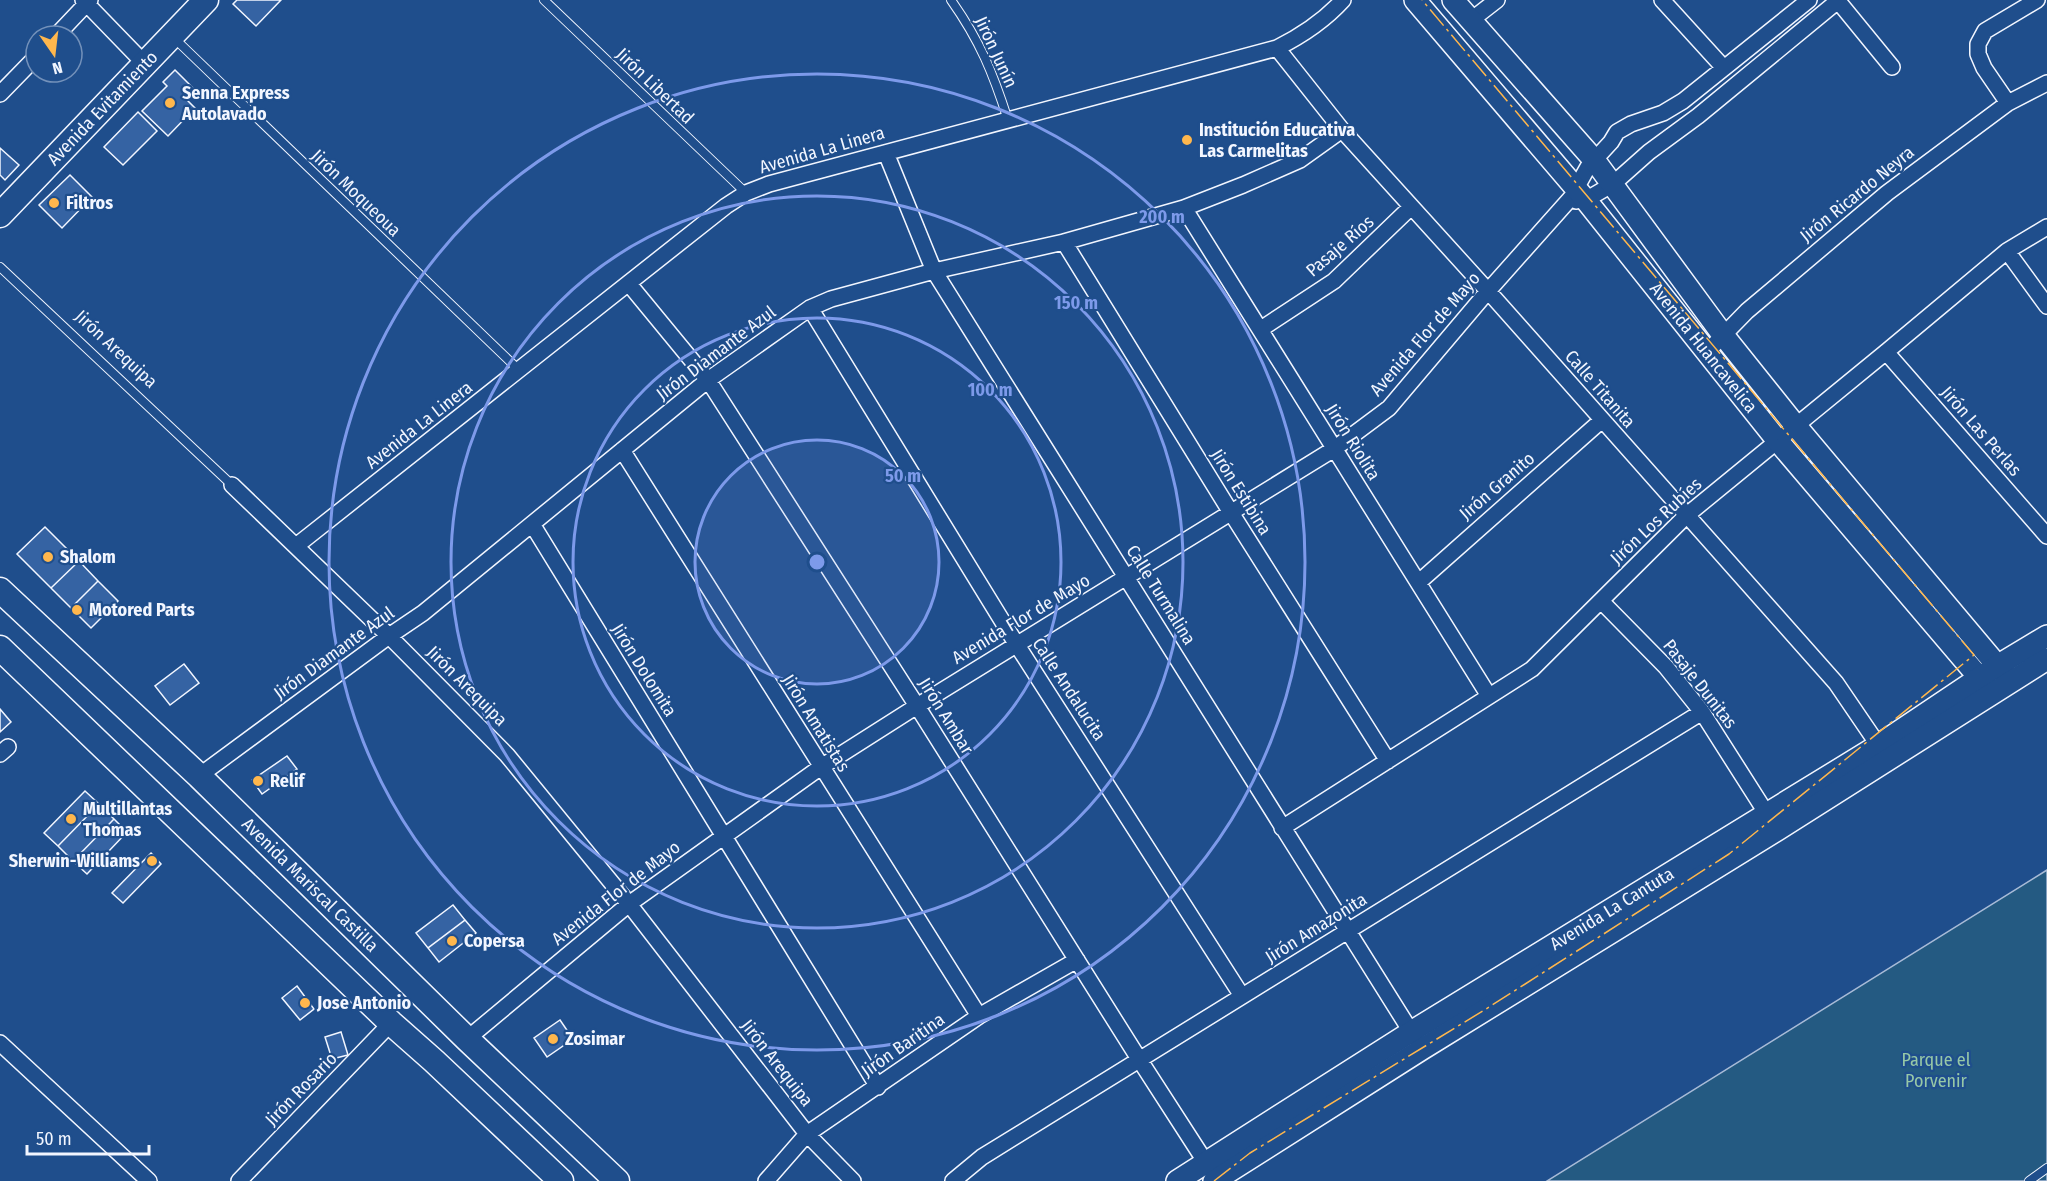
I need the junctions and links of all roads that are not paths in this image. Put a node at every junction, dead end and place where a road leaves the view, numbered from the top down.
1 (206, 0) edge
2 (544, 0) edge
3 (951, 0) edge
4 (1343, 0) edge
5 (1415, 0) edge
6 (1453, 0) edge
7 (1497, 0) edge
8 (1662, 0) edge
9 (1809, 0) edge
10 (2037, 0) edge
11 (87, 1) edge
12 (1839, 1) edge
13 (1470, 21) junction
14 (67, 24) edge
15 (172, 36) junction
16 (1277, 48) junction
17 (145, 64) junction
18 (1724, 68) junction
19 (1892, 68) dead end
20 (24, 69) edge
21 (2047, 83) edge
22 (0, 94) edge
23 (2008, 103) junction
24 (1008, 120) junction
25 (1342, 130) junction
26 (886, 153) junction
27 (1595, 161) junction
28 (1613, 184) junction
29 (746, 193) junction
30 (1576, 198) junction
31 (1411, 207) junction
32 (1184, 208) junction
33 (0, 215) edge
34 (2047, 227) edge
35 (1064, 242) junction
36 (2007, 250) junction
37 (0, 267) edge
38 (934, 271) junction
39 (629, 284) junction
40 (1488, 291) junction
41 (2047, 306) edge
42 (810, 308) junction
43 (1261, 329) junction
44 (1723, 335) junction
45 (1886, 352) junction
46 (1706, 353) junction
47 (520, 371) junction
48 (708, 380) junction
49 (1602, 420) junction
50 (1796, 425) junction
51 (1777, 440) junction
52 (1334, 449) junction
53 (622, 450) junction
54 (232, 485) joint
55 (1230, 511) junction
56 (1686, 515) junction
57 (532, 524) junction
58 (2047, 536) edge
59 (296, 546) junction
60 (1127, 577) junction
61 (1419, 582) junction
62 (0, 590) edge
63 (1601, 601) junction
64 (389, 636) junction
65 (2047, 636) edge
66 (1017, 645) junction
67 (0, 648) edge
68 (2047, 659) edge
69 (1995, 680) junction
70 (1489, 696) junction
71 (917, 706) junction
72 (1702, 712) junction
73 (1884, 752) junction
74 (1388, 761) junction
75 (821, 767) junction
76 (199, 776) junction
77 (1772, 821) junction
78 (1282, 828) junction
79 (723, 836) junction
80 (629, 904) junction
81 (1348, 932) junction
82 (1077, 960) junction
83 (1242, 996) junction
84 (979, 1016) junction
85 (391, 1023) junction
86 (467, 1039) junction
87 (1416, 1040) junction
88 (0, 1043) edge
89 (1139, 1059) junction
90 (878, 1087) junction
91 (807, 1134) junction
92 (2047, 1168) edge
93 (1212, 1174) edge
94 (149, 1181) edge
95 (239, 1181) edge
96 (561, 1181) edge
97 (617, 1181) edge
98 (766, 1181) edge
99 (853, 1181) edge
100 (953, 1181) edge
101 (1177, 1181) edge
102 (2029, 1181) edge

1 - 15 highway, Avenida Evitamiento
2 - 29 lane, Jirón Libertad
3 - 24 lane, Jirón Junín
4 - 16 street, Avenida La Linera
5 - 30 main road, Avenida Huancavelica
6 - 13 main road, Avenida Huancavelica
7 - 13 street
8 - 18 street
9 - 18 street, Avenida Flor de Mayo
10 - 23 street
11 - 14 street
11 - 17 street
12 - 19 street
12 - 28 street, Avenida Flor de Mayo
13 - 27 main road, Avenida Huancavelica
15 - 17 highway, Avenida Evitamiento
15 - 47 lane, Jirón Moqueoua
16 - 24 street, Avenida La Linera
16 - 25 street, Calle Titanita
17 - 33 highway, Avenida Evitamiento
18 - 27 street, Avenida Flor de Mayo
20 - 22 street
21 - 23 street, Jirón Ricardo Neyra
23 - 44 street, Jirón Ricardo Neyra
24 - 26 street, Avenida La Linera
25 - 31 street, Calle Titanita
25 - 32 street, Jirón Diamante Azul
26 - 29 street, Avenida La Linera
26 - 38 street, Calle Turmalina
27 - 28 main road, Avenida Huancavelica
27 - 30 street, Avenida Flor de Mayo
28 - 30 street, Avenida Flor de Mayo
28 - 44 main road, Avenida Huancavelica
29 - 39 street, Avenida La Linera
30 - 40 street, Avenida Flor de Mayo
30 - 46 main road, Avenida Huancavelica
31 - 40 street, Calle Titanita
31 - 43 street, Pasaje Ríos
32 - 35 street, Jirón Diamante Azul
32 - 43 street, Jirón Riolita
34 - 36 street, Jirón Los Rubíes
35 - 38 street, Jirón Diamante Azul
35 - 55 street, Jirón Estibina
36 - 41 street
36 - 45 street, Jirón Los Rubíes
37 - 54 lane, Jirón Arequipa
38 - 42 street, Jirón Diamante Azul
38 - 60 street, Calle Turmalina
39 - 47 street, Avenida La Linera
39 - 48 street, Jirón Ambar
40 - 49 street, Calle Titanita
40 - 52 street, Avenida Flor de Mayo
42 - 48 street, Jirón Diamante Azul
42 - 66 street, Calle Andalucita
43 - 52 street, Jirón Riolita
44 - 46 street, Jirón Ricardo Neyra
44 - 50 main road, Avenida Huancavelica
45 - 50 street, Jirón Los Rubíes
45 - 58 street, Jirón Las Perlas
46 - 51 main road, Avenida Huancavelica
47 - 59 street, Avenida La Linera
48 - 53 street, Jirón Diamante Azul
48 - 71 street, Jirón Ambar
49 - 56 street, Calle Titanita
49 - 61 street, Jirón Granito
50 - 51 street, Jirón Los Rubíes
50 - 69 main road, Avenida Huancavelica
51 - 56 street, Jirón Los Rubíes
51 - 69 main road, Avenida Huancavelica
52 - 55 street, Avenida Flor de Mayo
52 - 61 street, Jirón Riolita
53 - 57 street, Jirón Diamante Azul
53 - 75 street, Jirón Amatistas
54 - 59 street, Jirón Arequipa
55 - 60 street, Avenida Flor de Mayo
55 - 74 street, Jirón Estibina
56 - 63 street, Jirón Los Rubíes
56 - 73 street, Calle Titanita
57 - 64 street, Jirón Diamante Azul
57 - 79 street, Jirón Dolomita
59 - 64 street, Jirón Arequipa
60 - 66 street, Avenida Flor de Mayo
60 - 78 street, Calle Turmalina
61 - 70 street, Jirón Riolita
62 - 76 highway, Avenida Mariscal Castilla
63 - 70 street, Jirón Los Rubíes
63 - 72 street, Pasaje Dunitas
64 - 76 street, Jirón Diamante Azul
64 - 80 street, Jirón Arequipa
65 - 69 main road, Avenida La Cantuta
66 - 71 street, Avenida Flor de Mayo
66 - 83 street, Calle Andalucita
67 - 85 highway
68 - 69 main road, Avenida La Cantuta
69 - 73 main road, Avenida La Cantuta
70 - 74 street, Jirón Los Rubíes
71 - 75 street, Avenida Flor de Mayo
71 - 82 street, Jirón Ambar
72 - 77 street, Pasaje Dunitas
72 - 81 street, Jirón Amazonita
73 - 77 main road, Avenida La Cantuta
74 - 78 street, Jirón Los Rubíes
75 - 79 street, Avenida Flor de Mayo
75 - 84 street, Jirón Amatistas
76 - 86 highway, Avenida Mariscal Castilla
77 - 87 main road, Avenida La Cantuta
78 - 81 street, Calle Turmalina
79 - 80 street, Avenida Flor de Mayo
79 - 90 street, Jirón Dolomita
80 - 86 street, Avenida Flor de Mayo
80 - 91 street, Jirón Arequipa
81 - 83 street, Jirón Amazonita
81 - 87 street, Calle Turmalina
82 - 84 street, Jirón Baritina
82 - 89 street, Jirón Ambar
83 - 89 street, Jirón Amazonita
84 - 90 street, Jirón Baritina
85 - 95 street, Jirón Rosario
85 - 96 highway
86 - 97 highway, Avenida Mariscal Castilla
87 - 93 main road, Avenida La Cantuta
88 - 94 street
89 - 93 street, Jirón Ambar
89 - 100 street, Jirón Amazonita
90 - 91 street, Jirón Baritina
91 - 98 street, Jirón Baritina
91 - 99 street, Jirón Arequipa
92 - 102 lane
93 - 101 main road, Avenida La Cantuta

